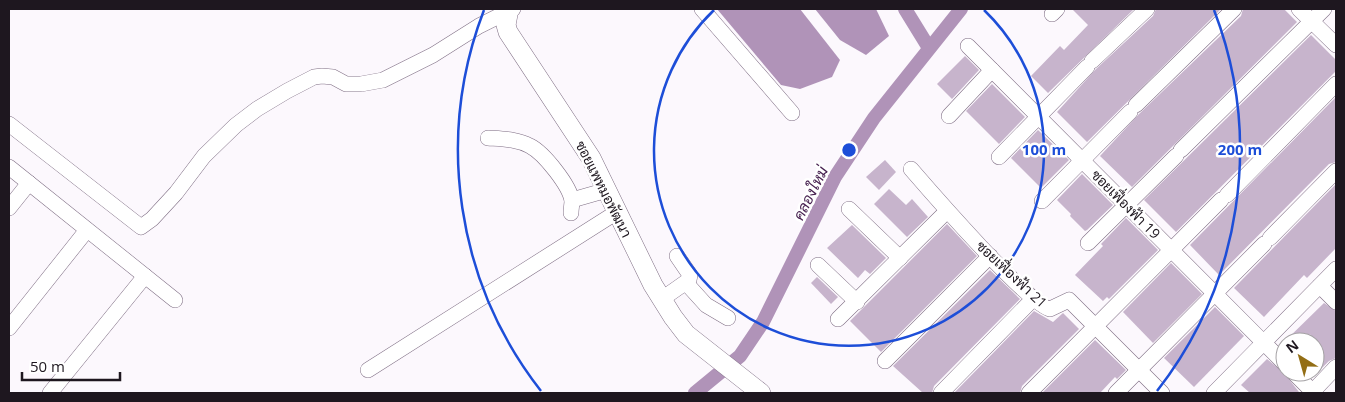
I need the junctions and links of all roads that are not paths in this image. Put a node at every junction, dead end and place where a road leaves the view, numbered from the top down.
1 (702, 9) edge
2 (1147, 9) edge
3 (1234, 9) edge
4 (1298, 9) edge
5 (1324, 9) edge
6 (510, 10) edge
7 (1312, 21) junction
8 (1336, 45) edge
9 (968, 46) dead end
10 (992, 70) junction
11 (1336, 84) edge
12 (792, 113) dead end
13 (949, 116) dead end
14 (1038, 116) junction
15 (9, 124) edge
16 (488, 138) dead end
17 (999, 156) dead end
18 (1082, 160) junction
19 (9, 167) edge
20 (910, 169) dead end
21 (1336, 171) edge
22 (29, 183) junction
23 (606, 187) junction
24 (1042, 200) dead end
25 (1126, 204) junction
26 (9, 208) edge
27 (849, 209) dead end
28 (947, 211) junction
29 (617, 212) junction
30 (87, 230) junction
31 (1088, 243) dead end
32 (1172, 250) junction
33 (677, 256) dead end
34 (990, 256) junction
35 (900, 258) junction
36 (818, 265) dead end
37 (1336, 270) edge
38 (145, 276) junction
39 (687, 284) junction
40 (1320, 286) junction
41 (1215, 293) junction
42 (1034, 298) junction
43 (662, 299) junction
44 (175, 300) dead end
45 (856, 302) junction
46 (1336, 302) edge
47 (728, 318) dead end
48 (838, 319) dead end
49 (1096, 326) junction
50 (9, 328) edge
51 (1263, 342) junction
52 (1275, 354) edge
53 (885, 361) dead end
54 (1336, 367) edge
55 (368, 370) dead end
56 (1139, 370) junction
57 (1316, 389) edge
58 (50, 393) edge
59 (761, 393) edge
60 (941, 393) edge
61 (1029, 393) edge
62 (1116, 393) edge
63 (1162, 393) edge
64 (1214, 393) edge

1 - 12 street
2 - 14 street
3 - 18 street
4 - 7 street
5 - 7 street
6 - 15 street
6 - 23 street, ซอยแพหมอพัฒนา
7 - 8 street
7 - 25 street
9 - 10 street, ซอยเฟื่องฟ้า 19
10 - 13 street
10 - 14 street, ซอยเฟื่องฟ้า 19
11 - 32 street
14 - 17 street
14 - 18 street, ซอยเฟื่องฟ้า 19
16 - 23 street
18 - 24 street
18 - 25 street, ซอยเฟื่องฟ้า 19
19 - 22 street
20 - 28 street, ซอยเฟื่องฟ้า 21
21 - 41 street
22 - 26 street
22 - 30 street
23 - 29 street, ซอยแพหมอพัฒนา
25 - 31 street
25 - 32 street, ซอยเฟื่องฟ้า 19
27 - 35 street
28 - 34 street, ซอยเฟื่องฟ้า 21
28 - 35 street
29 - 43 street, ซอยแพหมอพัฒนา
29 - 55 street
30 - 38 street
30 - 50 street
32 - 41 street, ซอยเฟื่องฟ้า 19
32 - 49 street
33 - 39 street
34 - 42 street, ซอยเฟื่องฟ้า 21
34 - 53 street
35 - 45 street
36 - 45 street
37 - 40 street
38 - 44 street
38 - 58 street
39 - 43 street
39 - 47 street
40 - 46 street
40 - 51 street
41 - 51 street, ซอยเฟื่องฟ้า 19
41 - 56 street
42 - 49 street, ซอยเฟื่องฟ้า 21
42 - 60 street
43 - 59 street, ซอยแพหมอพัฒนา
45 - 48 street
49 - 56 street, ซอยเฟื่องฟ้า 21
49 - 61 street
51 - 52 street, ซอยเฟื่องฟ้า 19
51 - 64 street
54 - 57 street
56 - 62 street
56 - 63 street, ซอยเฟื่องฟ้า 21

